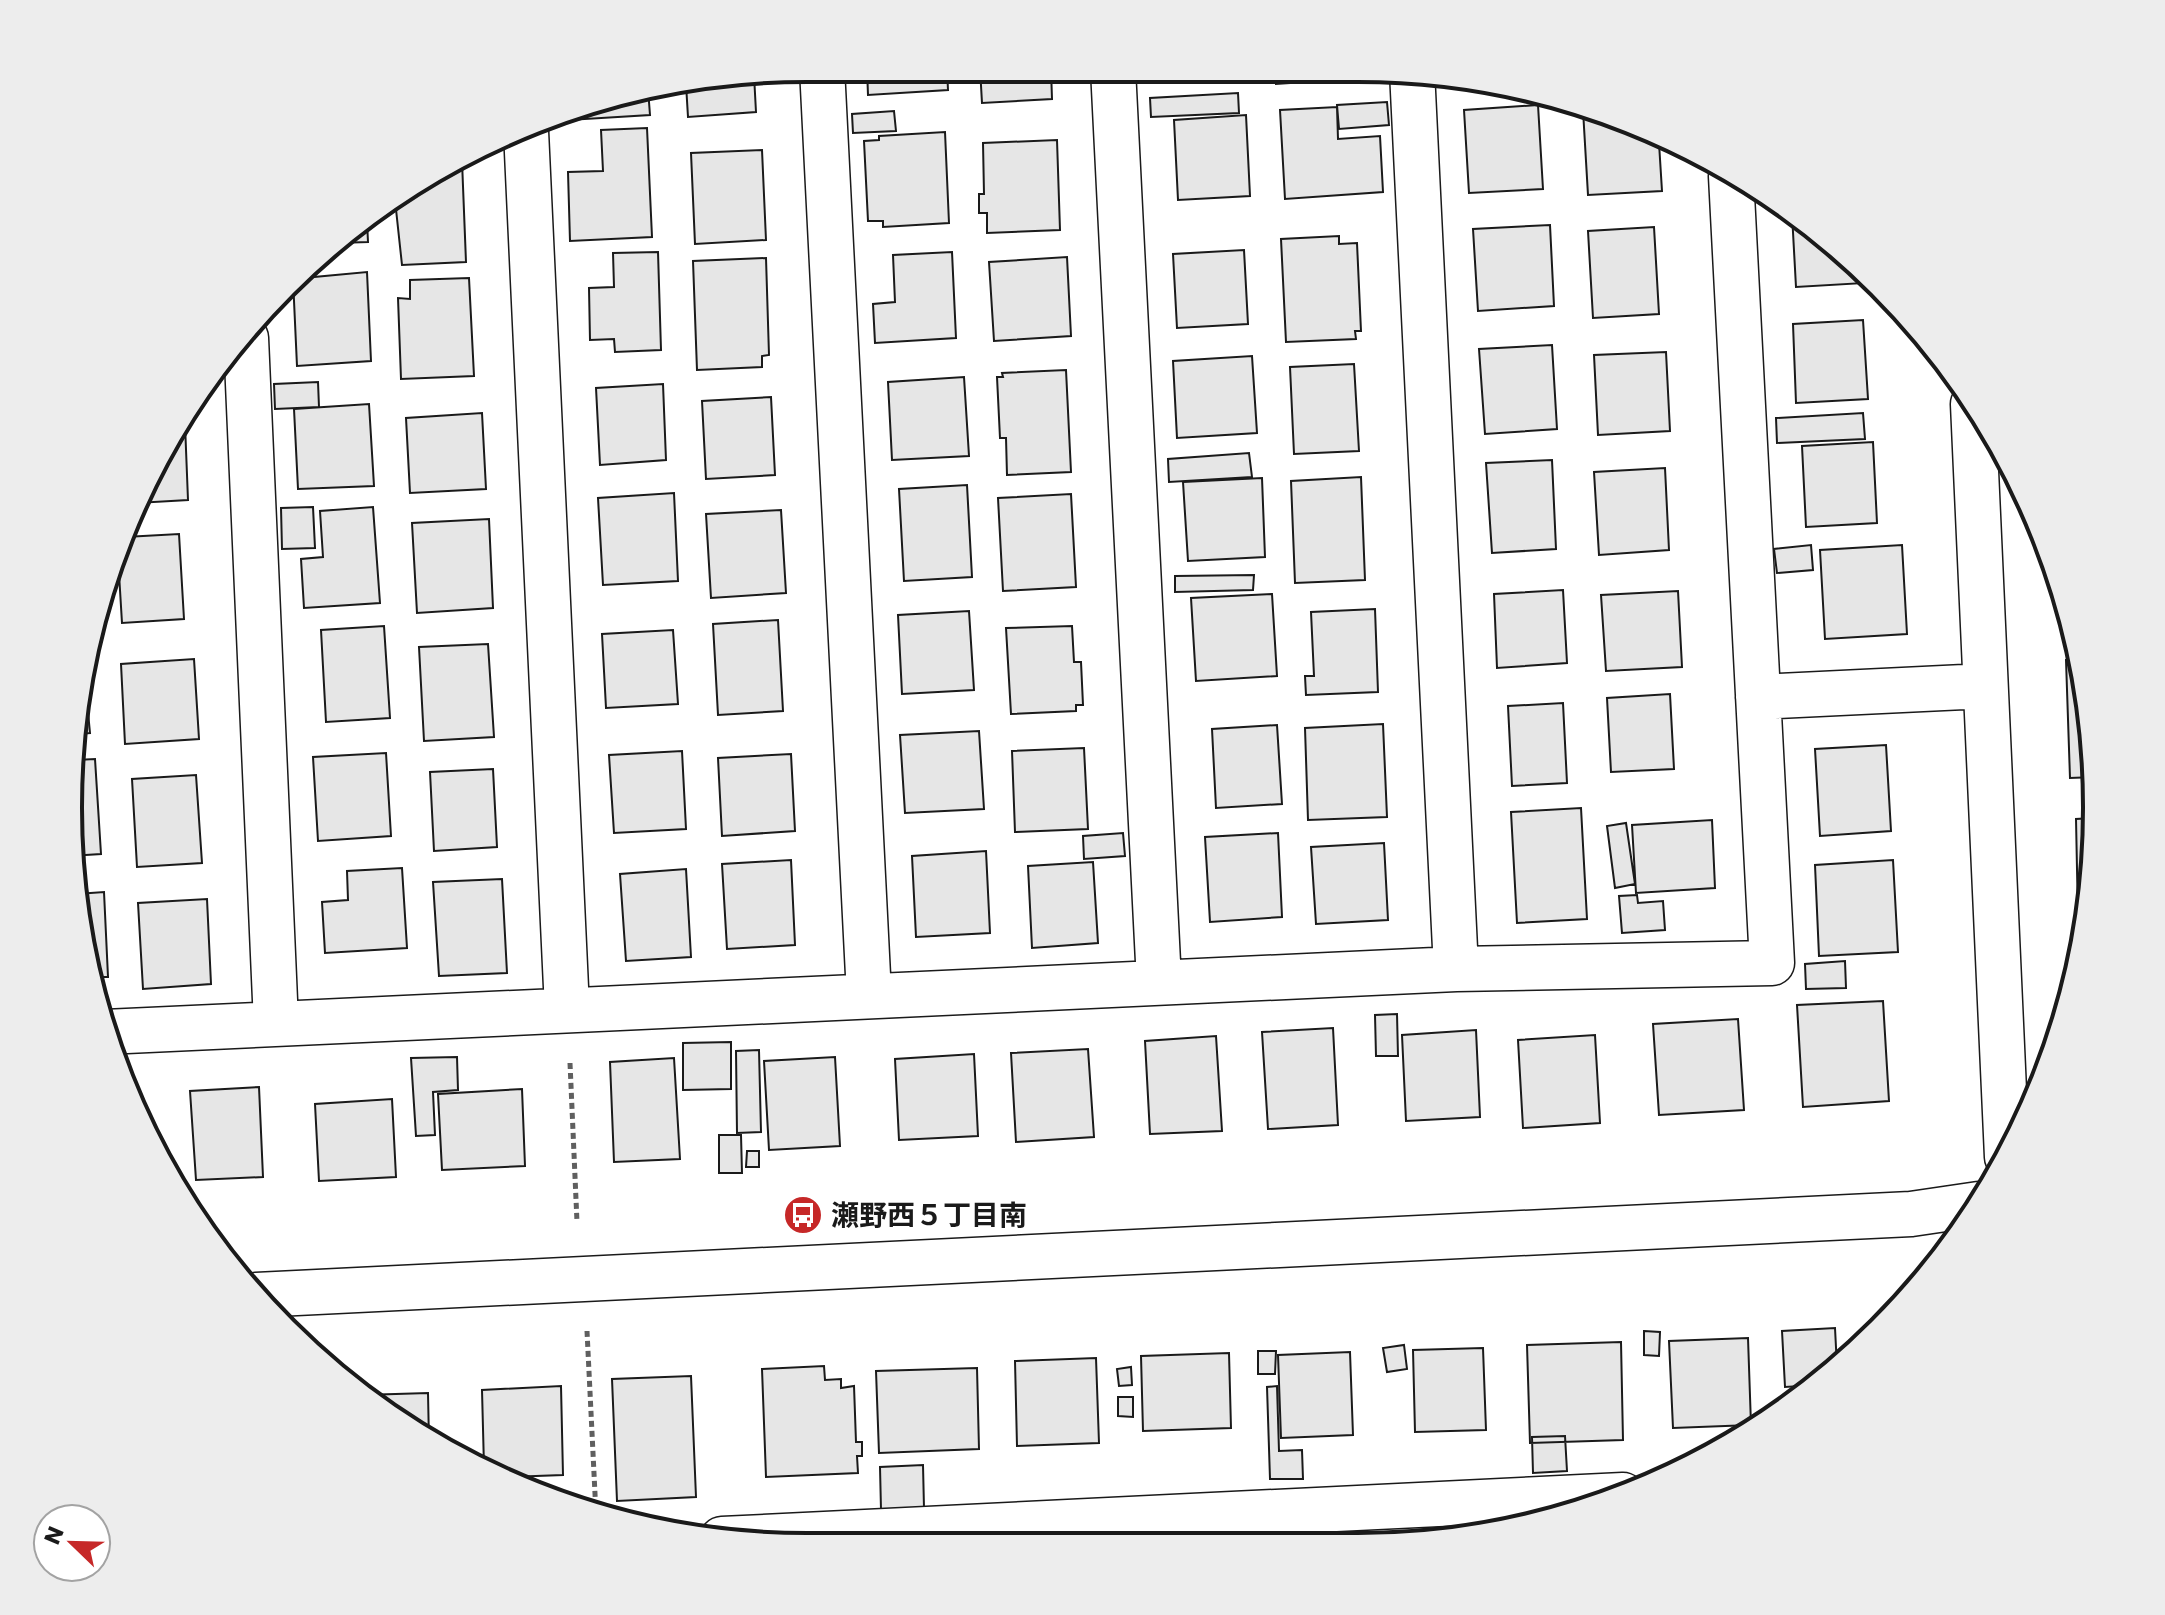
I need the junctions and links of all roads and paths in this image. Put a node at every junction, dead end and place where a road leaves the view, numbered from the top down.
1 (823, 82) edge
2 (1114, 82) edge
3 (1413, 85) edge
4 (526, 139) edge
5 (1732, 186) edge
6 (246, 348) edge
7 (1974, 425) edge
8 (1985, 686) junction
9 (1758, 697) junction
10 (1456, 969) junction
11 (1159, 982) junction
12 (869, 995) junction
13 (567, 1009) junction
14 (276, 1023) junction
15 (118, 1031) edge
16 (2006, 1132) edge
17 (1964, 1206) edge
18 (577, 1222) dead end
19 (270, 1294) edge
20 (587, 1330) dead end
21 (595, 1500) edge
22 (1551, 1506) edge
23 (1481, 1517) edge
24 (1184, 1529) edge
25 (1038, 1533) edge

1 - 12 street
2 - 11 street
3 - 10 street
4 - 13 street
5 - 9 street
6 - 14 street
7 - 8 street
8 - 9 street
8 - 16 street
9 - 10 street
10 - 11 street
11 - 12 street
12 - 13 street
13 - 14 street
13 - 18 path
14 - 15 street
17 - 19 street
20 - 21 path
22 - 23 street
23 - 24 street
24 - 25 street

